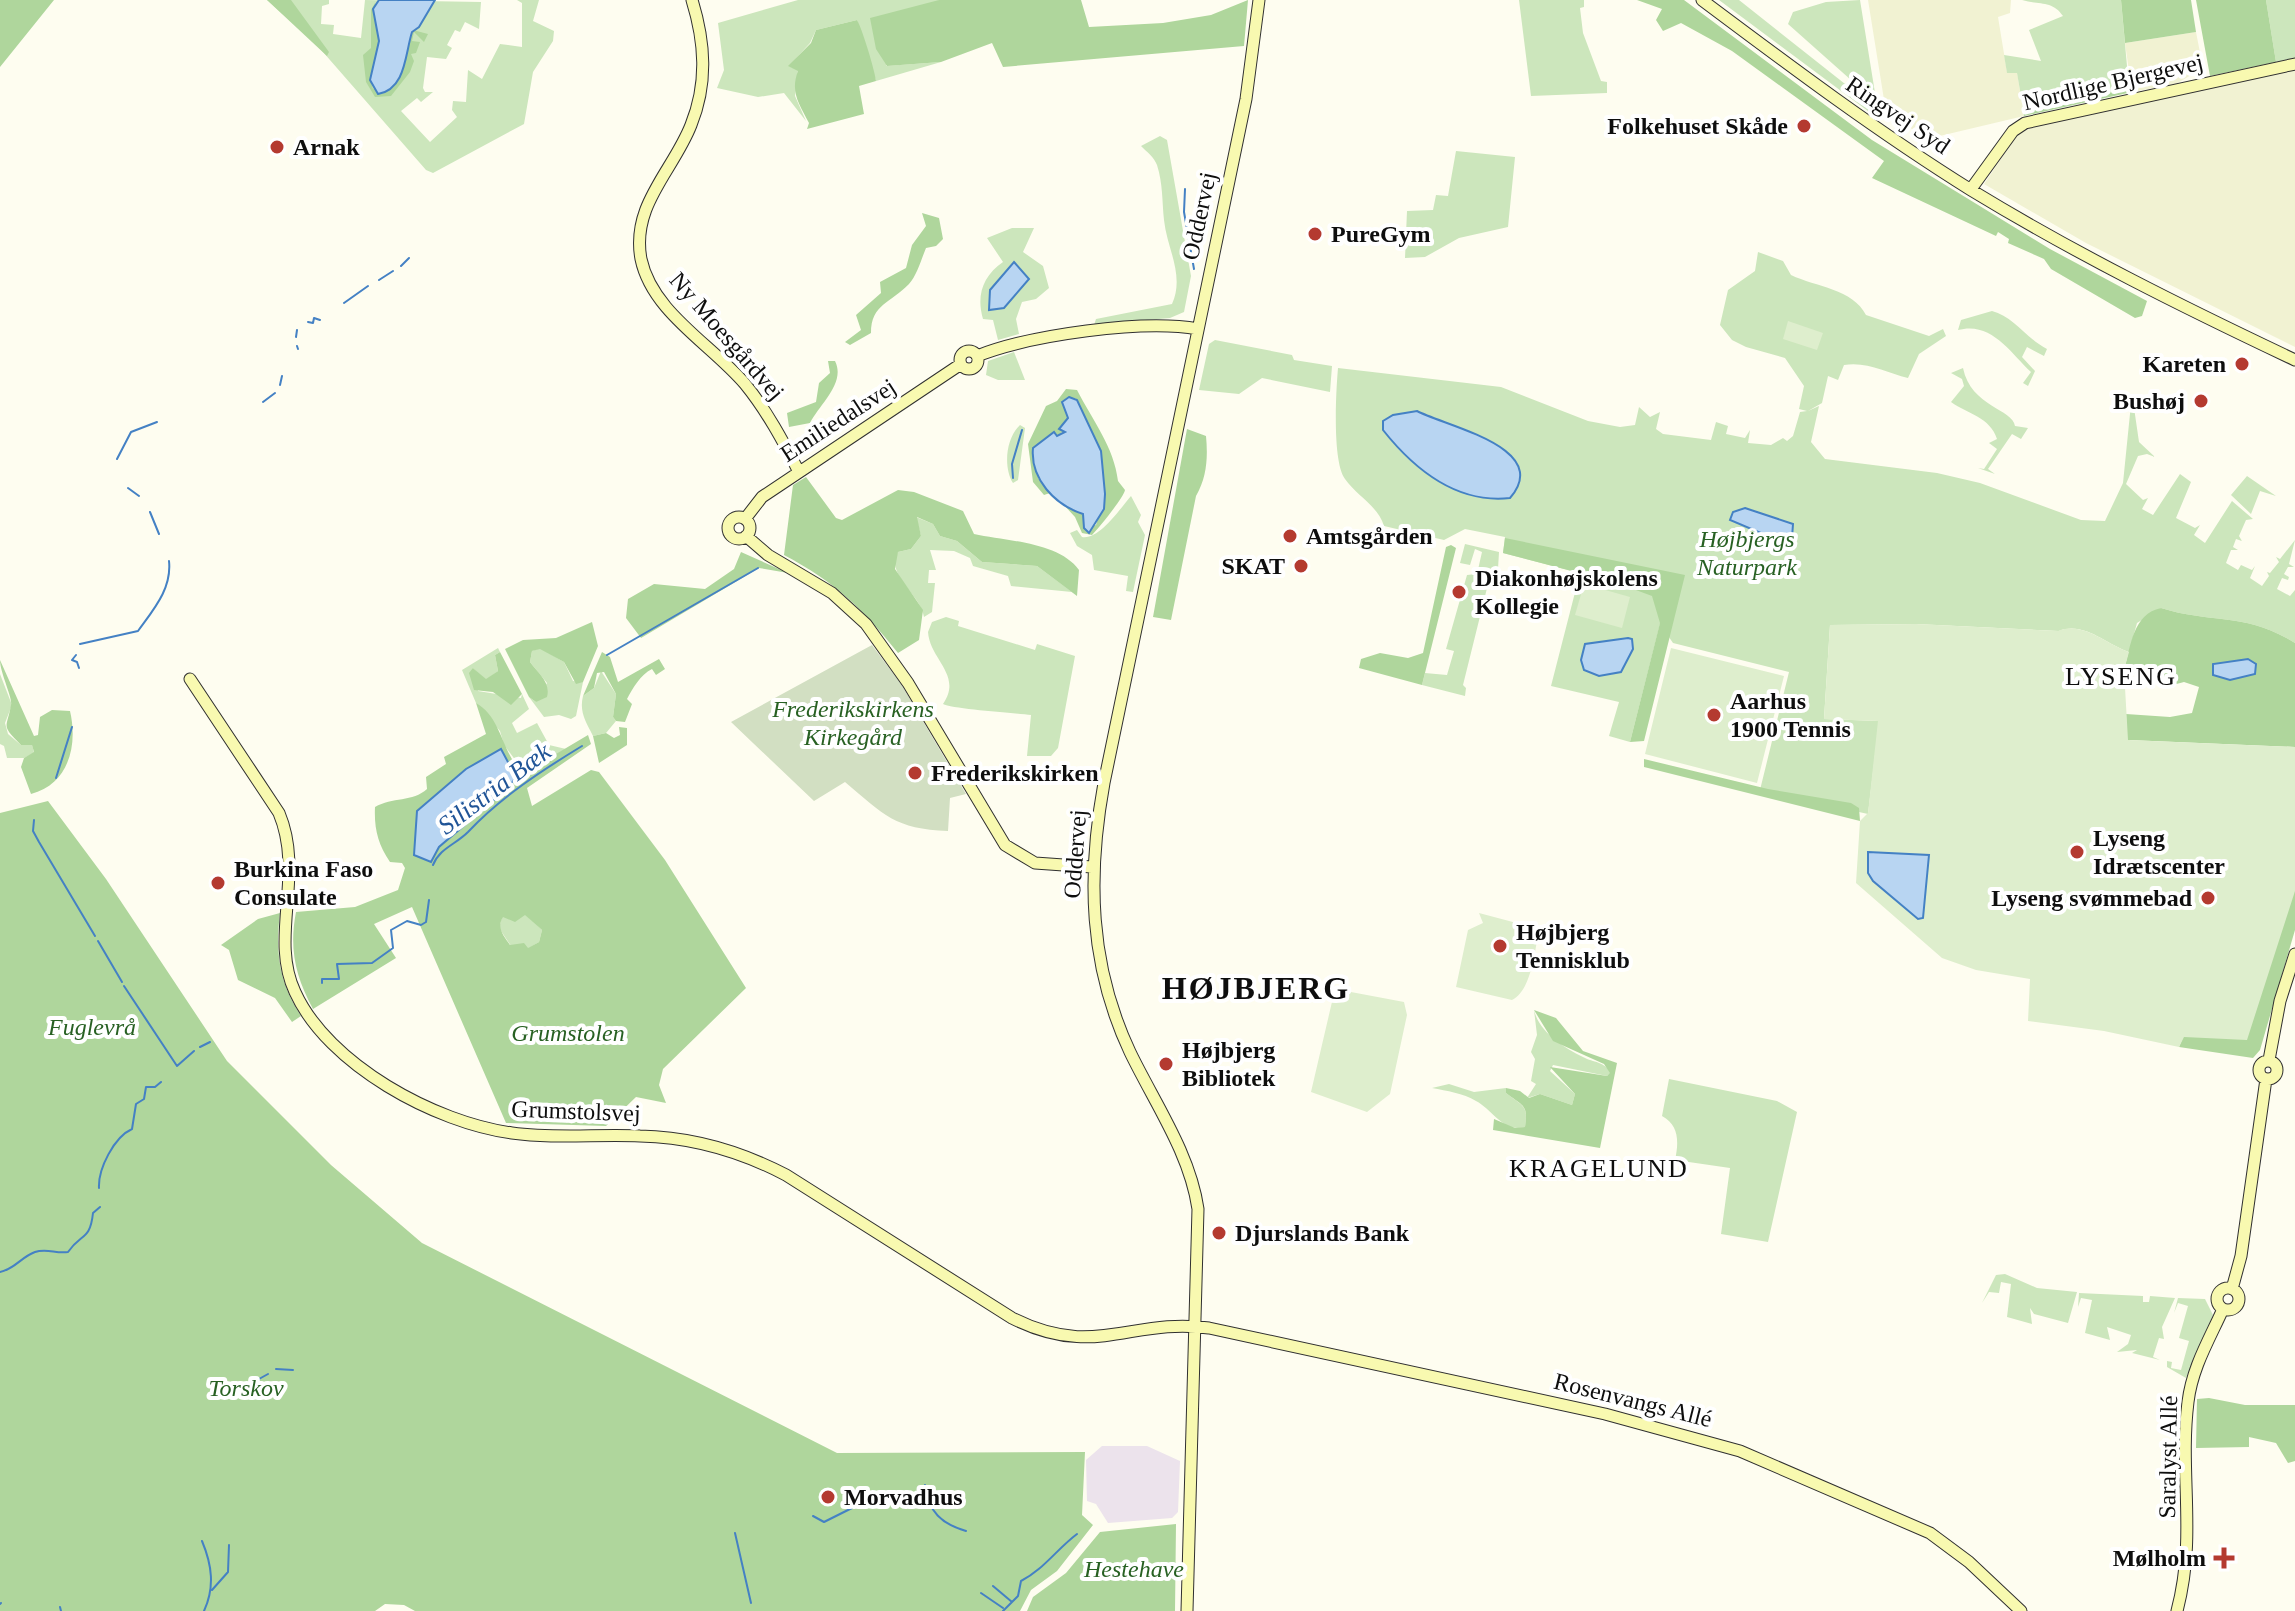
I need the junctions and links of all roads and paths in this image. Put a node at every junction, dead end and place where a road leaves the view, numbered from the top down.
1 (692, 0) edge
2 (1259, 0) edge
3 (1702, 0) edge
4 (2295, 64) edge
5 (1971, 189) junction
6 (1198, 329) junction
7 (2295, 360) edge
8 (799, 472) junction
9 (745, 519) junction
10 (746, 536) junction
11 (190, 679) dead end
12 (1092, 867) junction
13 (2295, 954) edge
14 (1196, 1326) junction
15 (1187, 1611) edge
16 (2021, 1611) edge
17 (2177, 1611) edge

1 - 8 street, Ny Moesgårdvej
2 - 6 street, Oddervej
3 - 5 street, Ringvej Syd
4 - 5 street, Nordlige Bjergevej
5 - 7 street, Ringvej Syd
6 - 8 street, Emiliedalsvej
6 - 12 street, Oddervej
8 - 9 street, Emiliedalsvej
9 - 10 street
9 - 10 street
10 - 12 street
11 - 14 street, Grumstolsvej
12 - 14 street, Oddervej
13 - 17 street, Saralyst Allé
14 - 15 street, Oddervej
14 - 16 street, Rosenvangs Allé

